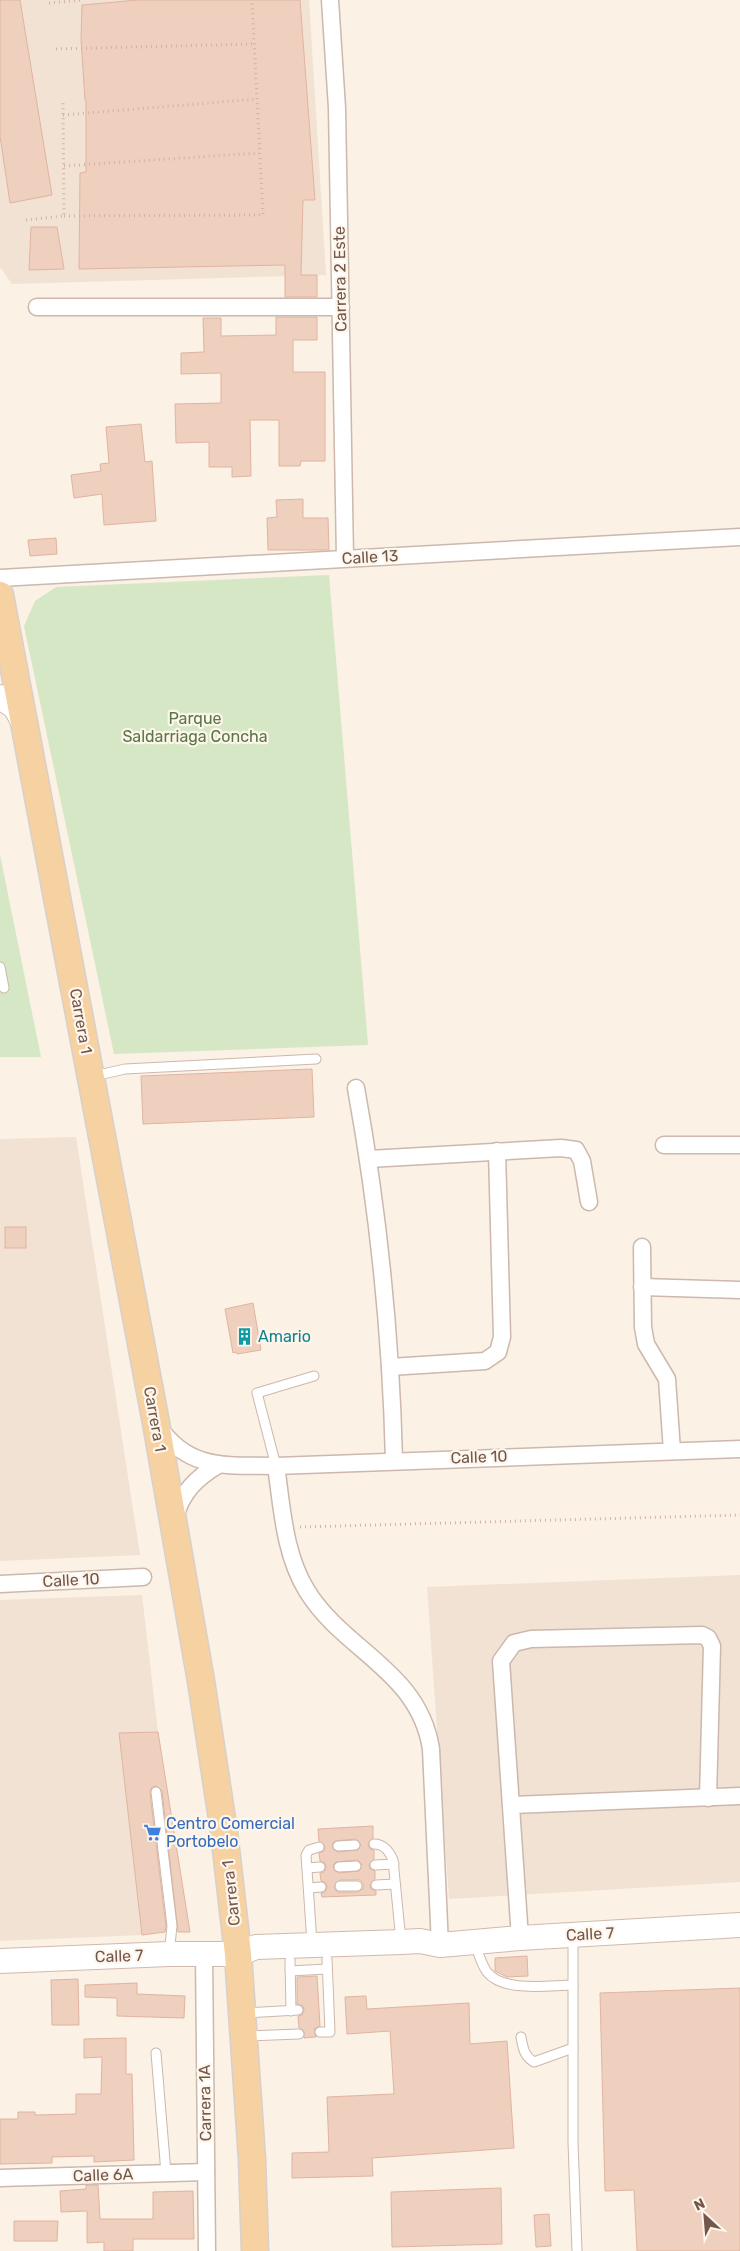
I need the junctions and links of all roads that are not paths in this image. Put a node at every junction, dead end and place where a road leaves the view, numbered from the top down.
1 (330, 0) edge
2 (37, 307) dead end
3 (341, 307) junction
4 (740, 537) edge
5 (344, 558) junction
6 (0, 578) edge
7 (1, 611) edge
8 (0, 697) edge
9 (24, 721) junction
10 (0, 967) edge
11 (0, 985) edge
12 (316, 1059) dead end
13 (91, 1076) junction
14 (356, 1088) dead end
15 (664, 1144) dead end
16 (740, 1145) edge
17 (496, 1151) junction
18 (369, 1159) junction
19 (589, 1202) dead end
20 (642, 1247) dead end
21 (642, 1288) junction
22 (740, 1290) edge
23 (390, 1367) junction
24 (314, 1376) dead end
25 (156, 1423) junction
26 (740, 1449) edge
27 (672, 1451) junction
28 (394, 1460) junction
29 (218, 1465) junction
30 (276, 1466) junction
31 (174, 1525) junction
32 (143, 1577) dead end
33 (0, 1581) edge
34 (156, 1792) dead end
35 (740, 1796) edge
36 (708, 1798) junction
37 (512, 1805) junction
38 (374, 1844) dead end
39 (355, 1845) dead end
40 (338, 1846) dead end
41 (319, 1847) dead end
42 (394, 1864) junction
43 (375, 1865) dead end
44 (356, 1866) dead end
45 (320, 1867) dead end
46 (339, 1867) dead end
47 (308, 1868) junction
48 (396, 1884) junction
49 (376, 1885) dead end
50 (340, 1886) dead end
51 (357, 1886) dead end
52 (321, 1887) dead end
53 (309, 1888) junction
54 (740, 1925) edge
55 (573, 1935) junction
56 (520, 1938) junction
57 (401, 1942) junction
58 (474, 1942) junction
59 (440, 1945) junction
60 (169, 1954) junction
61 (204, 1954) junction
62 (238, 1954) junction
63 (322, 1958) junction
64 (0, 1961) edge
65 (290, 1966) junction
66 (573, 1984) junction
67 (319, 2009) dead end
68 (329, 2009) junction
69 (243, 2025) junction
70 (320, 2032) dead end
71 (299, 2034) dead end
72 (521, 2037) dead end
73 (573, 2048) junction
74 (156, 2053) dead end
75 (206, 2172) junction
76 (166, 2173) junction
77 (0, 2178) edge
78 (207, 2251) edge
79 (256, 2251) edge
80 (577, 2251) edge

1 - 3 street, Carrera 2 Este
2 - 3 street
3 - 5 street, Carrera 2 Este
4 - 5 street, Calle 13
5 - 6 street, Calle 13
7 - 9 main road, Carrera 1
8 - 9 street
9 - 13 main road, Carrera 1
10 - 11 lane
12 - 13 lane
13 - 25 main road, Carrera 1
14 - 18 street
15 - 16 street
17 - 18 street
17 - 19 street
17 - 23 street
18 - 23 street
20 - 21 street
21 - 22 street
21 - 27 street
23 - 28 street
24 - 30 lane
25 - 29 street, Calle 10
25 - 31 main road, Carrera 1
26 - 27 street, Calle 10
27 - 28 street, Calle 10
28 - 30 street, Calle 10
29 - 30 street, Calle 10
29 - 31 street
30 - 59 street
31 - 62 main road, Carrera 1
32 - 33 street, Calle 10
34 - 60 lane
35 - 36 street
36 - 37 street
36 - 37 street
37 - 56 street
38 - 42 lane
39 - 40 lane
41 - 47 lane
42 - 43 lane
42 - 48 lane
44 - 46 lane
45 - 47 lane
47 - 53 lane
48 - 49 lane
48 - 57 lane
50 - 51 lane
52 - 53 lane
53 - 63 lane
54 - 55 street, Calle 7
55 - 56 street, Calle 7
55 - 66 lane
56 - 58 street, Calle 7
57 - 59 street, Calle 7
57 - 63 street, Calle 7
58 - 59 street, Calle 7
58 - 66 lane
59 - 63 street, Calle 7
60 - 61 street, Calle 7
60 - 64 street, Calle 7
61 - 62 street, Calle 7
61 - 75 street, Carrera 1A
62 - 63 street, Calle 7
62 - 65 street, Calle 7
62 - 69 main road, Carrera 1
63 - 65 street, Calle 7
63 - 68 lane
65 - 69 lane
66 - 73 lane
67 - 68 lane
68 - 70 lane
69 - 71 lane
69 - 79 main road, Carrera 1
72 - 73 lane
73 - 80 lane
74 - 76 lane
75 - 76 street, Calle 6A
75 - 78 street, Carrera 1A
76 - 77 street, Calle 6A

